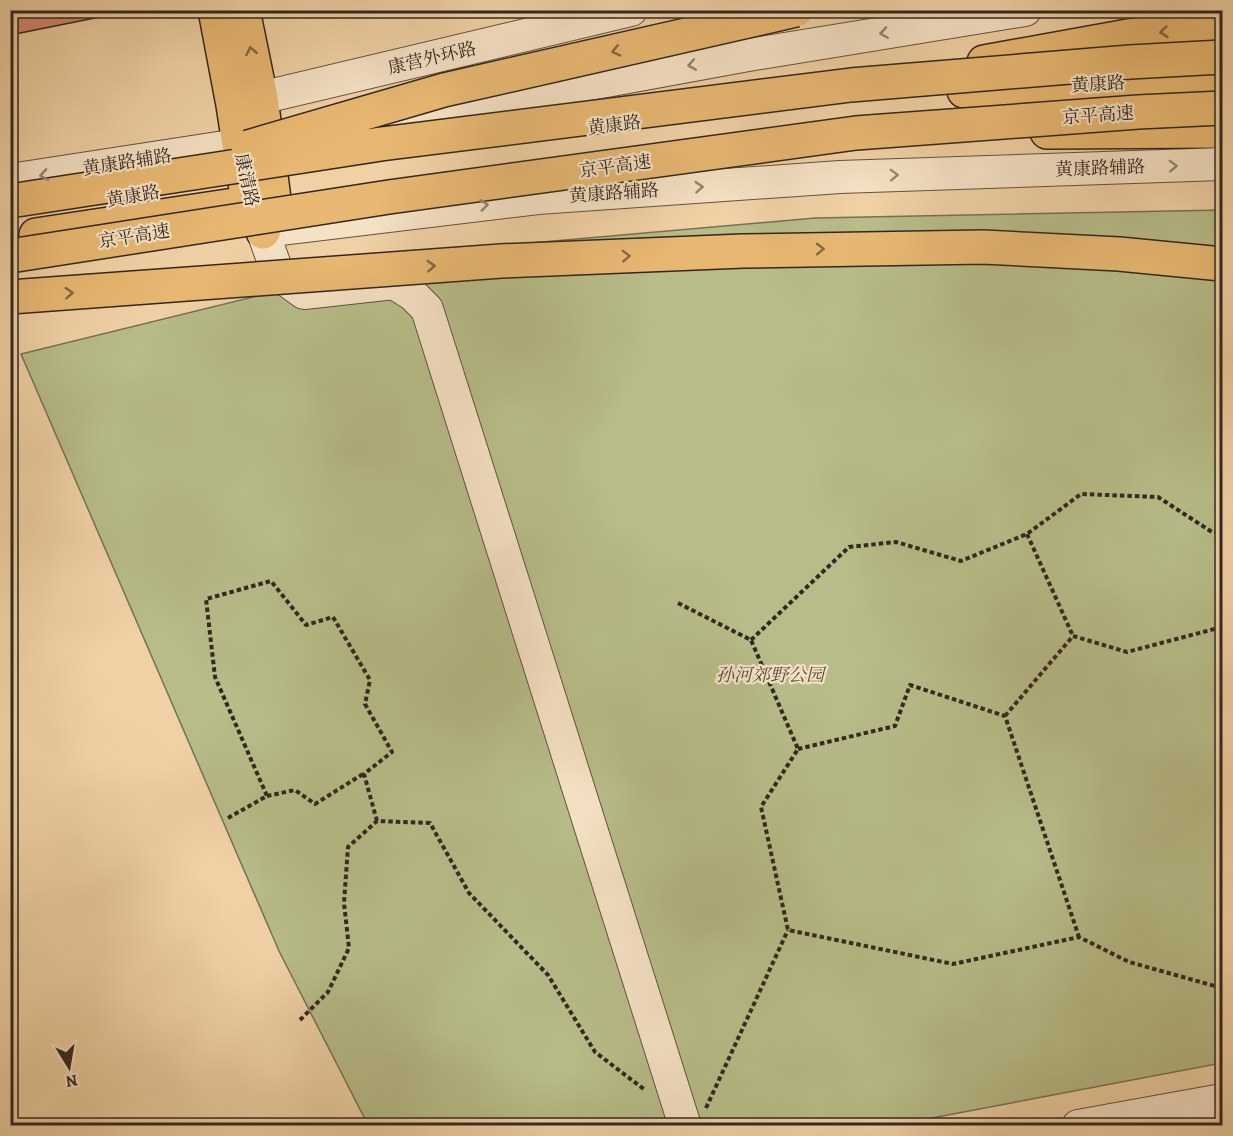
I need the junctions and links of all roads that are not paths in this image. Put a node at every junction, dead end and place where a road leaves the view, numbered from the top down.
1 (215, 10) edge
2 (243, 10) edge
3 (631, 10) edge
4 (796, 10) edge
5 (1025, 10) edge
6 (1222, 26) edge
7 (1222, 57) edge
8 (1222, 77) edge
9 (851, 86) junction
10 (247, 101) junction
11 (1222, 101) edge
12 (487, 103) junction
13 (1222, 108) edge
14 (642, 122) junction
15 (1222, 131) edge
16 (856, 133) junction
17 (253, 142) junction
18 (1222, 164) edge
19 (10, 180) edge
20 (130, 182) junction
21 (260, 188) junction
22 (10, 201) edge
23 (10, 216) edge
24 (263, 231) junction
25 (10, 239) edge
26 (10, 256) edge
27 (1222, 264) edge
28 (10, 272) edge
29 (10, 297) edge
30 (1222, 1100) edge
31 (683, 1118) edge
32 (1077, 1125) edge

1 - 10 main road, 康清路
10 -> 2 main road, 康清路
3 - 10 street, 康营外环路
4 -> 20 main road, bridge
5 -> 12 street, 黄康路辅路
6 -> 9 main road, bridge
7 - 9 main road, bridge
8 - 14 main road, 黄康路
9 - 20 main road, bridge
10 - 17 main road, 康清路
11 - 21 main road, 黄康路
12 - 14 street
12 - 17 street, 黄康路辅路
13 - 16 main road, 京平高速, bridge
14 - 21 main road, 黄康路
15 - 16 main road, bridge
16 - 26 main road, 京平高速, bridge
17 -> 19 street, 黄康路辅路
17 - 21 main road, 康清路
24 -> 18 street, 黄康路辅路
20 - 22 main road, bridge
21 - 23 main road, 黄康路
21 - 24 main road, 康清路
21 - 25 main road, 黄康路
24 - 28 street, 黄康路辅路
24 - 31 street
29 -> 27 main road, bridge
30 - 32 street

